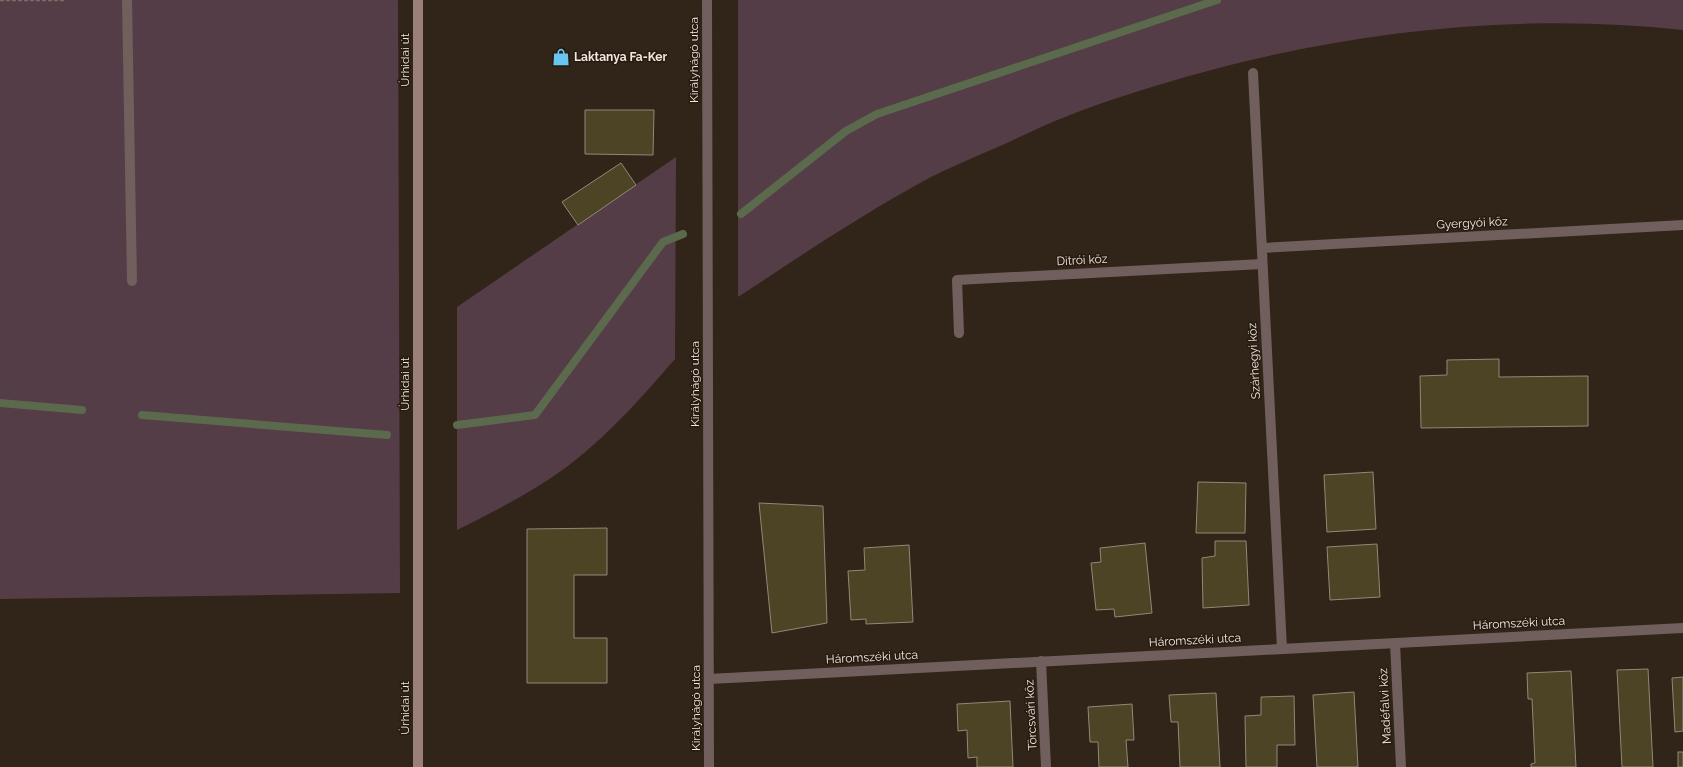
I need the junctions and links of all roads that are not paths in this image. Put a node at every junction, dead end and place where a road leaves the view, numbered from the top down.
1 (127, 0) edge
2 (418, 0) edge
3 (707, 0) edge
4 (1253, 73) dead end
5 (1683, 225) edge
6 (1262, 248) junction
7 (1262, 264) junction
8 (132, 281) dead end
9 (959, 333) dead end
10 (1683, 628) edge
11 (1395, 643) junction
12 (1282, 649) junction
13 (1041, 661) junction
14 (709, 679) junction
15 (418, 767) edge
16 (710, 767) edge
17 (1046, 767) edge
18 (1401, 767) edge

1 - 8 street
2 - 15 main road, Úrhidai út
3 - 14 street, Királyhágó utca
4 - 6 street, Szárhegyi köz
5 - 6 street, Gyergyói köz
6 - 7 street, Szárhegyi köz
7 - 9 street, Ditrói köz
7 - 12 street, Szárhegyi köz
10 - 11 street, Háromszéki utca
11 - 12 street, Háromszéki utca
11 - 18 street, Madéfalvi köz
12 - 13 street, Háromszéki utca
13 - 14 street, Háromszéki utca
13 - 17 street, Törcsvári köz
14 - 16 street, Királyhágó utca

